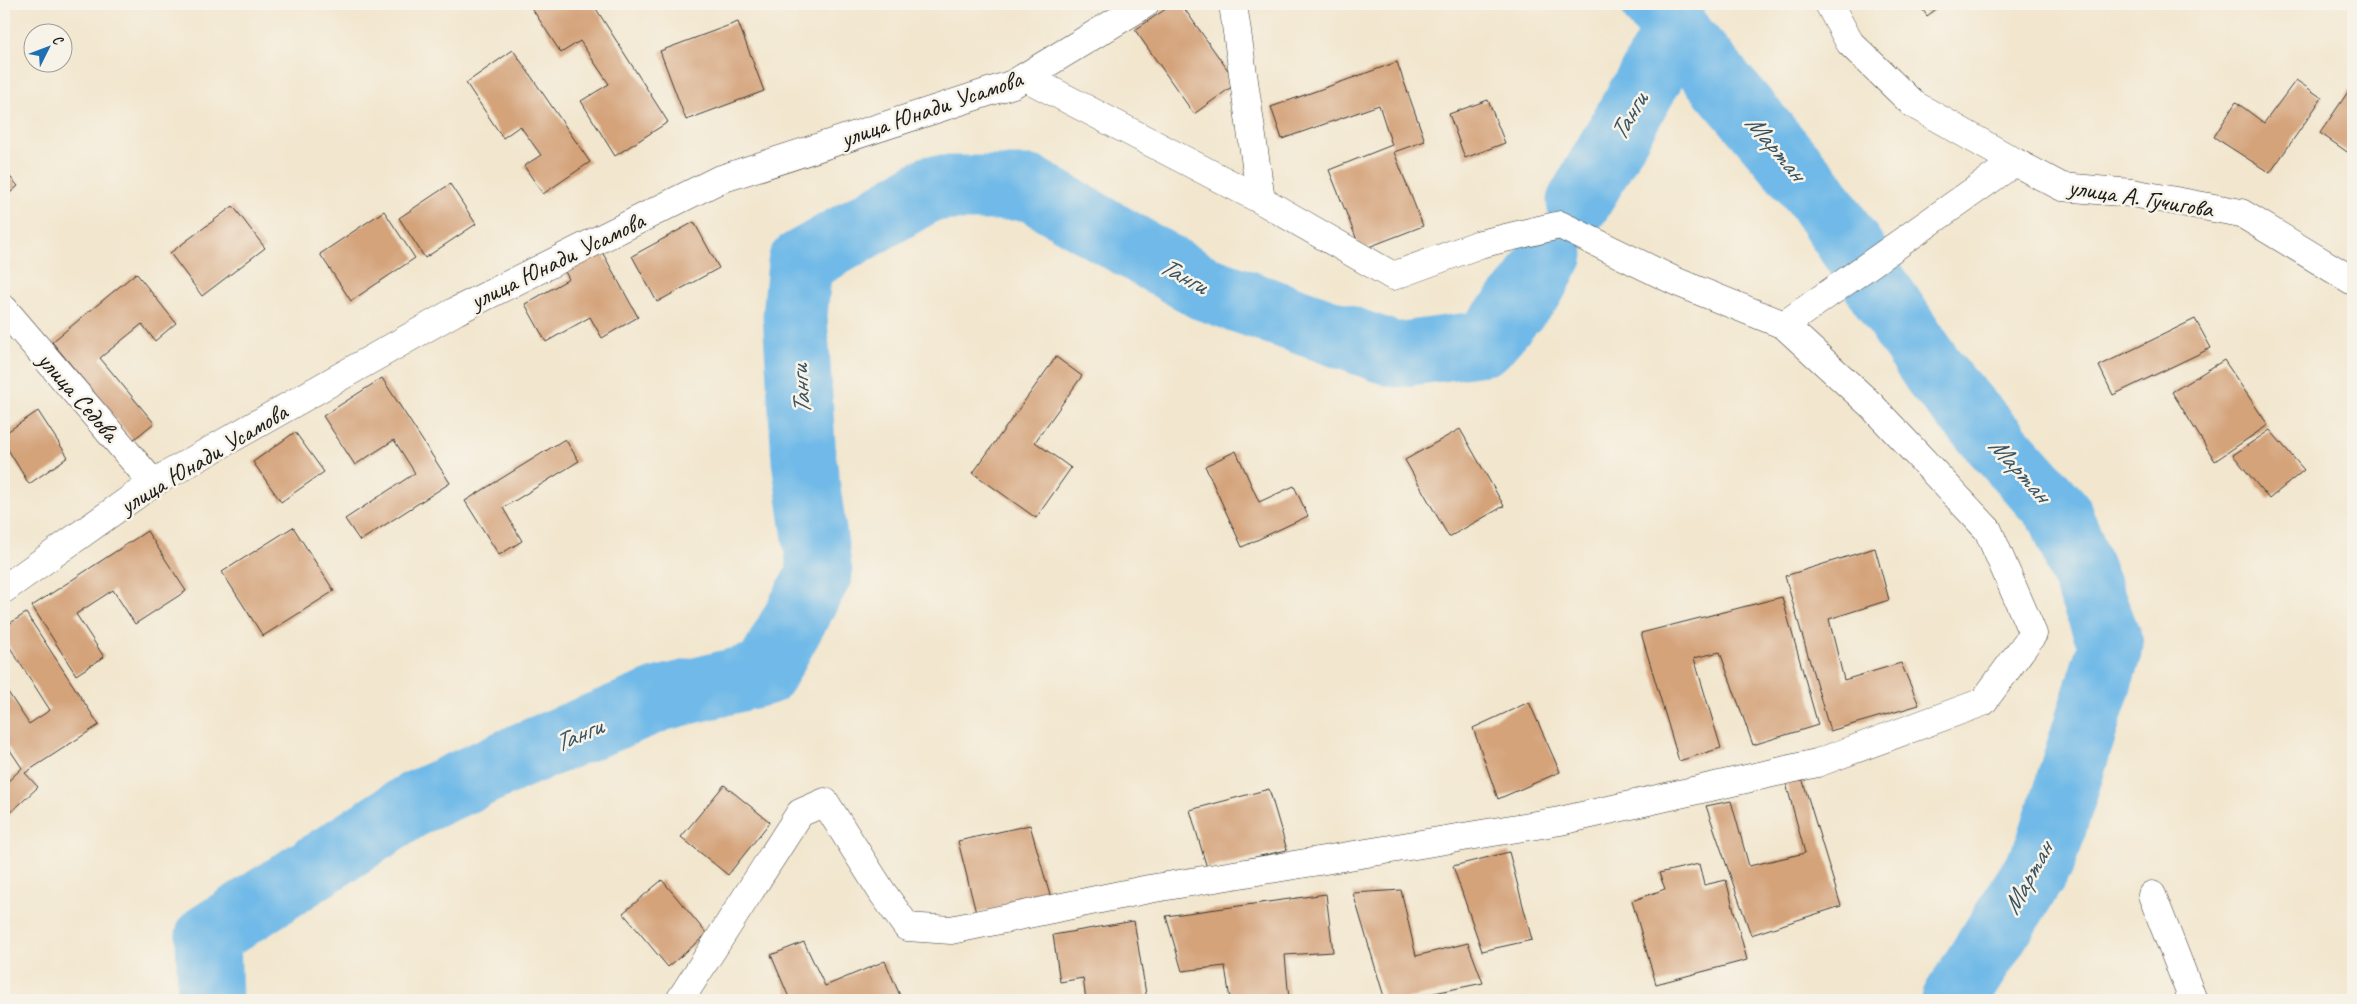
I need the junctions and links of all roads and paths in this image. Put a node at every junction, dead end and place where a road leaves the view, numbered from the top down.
1 (1145, 4) edge
2 (1233, 4) edge
3 (1829, 4) edge
4 (1025, 77) junction
5 (2015, 162) junction
6 (1261, 200) junction
7 (2353, 281) edge
8 (4, 309) edge
9 (1784, 325) junction
10 (153, 483) junction
11 (4, 590) edge
12 (2152, 896) dead end
13 (680, 1000) edge
14 (2193, 1000) edge

1 - 4 street, улица Юнади Усамова
2 - 6 street
3 - 5 street, улица А. Гучигова
4 - 6 street
4 - 10 street, улица Юнади Усамова
5 - 7 street, улица А. Гучигова
5 - 9 street
6 - 9 street
8 - 10 street, улица Седова
9 - 13 street
10 - 11 street, улица Юнади Усамова
12 - 14 street

